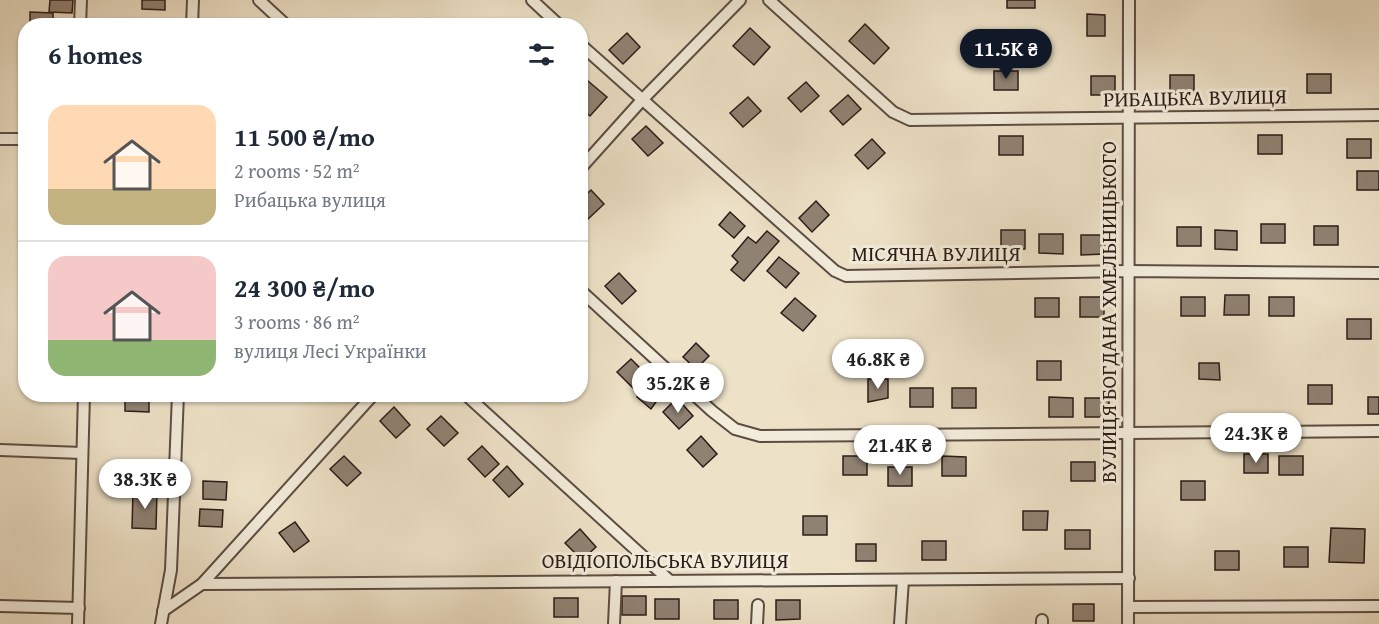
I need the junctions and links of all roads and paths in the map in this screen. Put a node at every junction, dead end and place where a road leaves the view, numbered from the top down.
1 (81, 0) edge
2 (193, 0) edge
3 (259, 0) edge
4 (532, 0) edge
5 (740, 0) edge
6 (769, 0) edge
7 (1129, 0) edge
8 (80, 18) edge
9 (192, 18) edge
10 (278, 18) edge
11 (551, 18) edge
12 (588, 51) edge
13 (642, 100) junction
14 (1379, 115) edge
15 (1130, 119) junction
16 (0, 139) edge
17 (18, 139) edge
18 (588, 160) edge
19 (1127, 271) junction
20 (1379, 273) edge
21 (588, 297) edge
22 (84, 402) edge
23 (178, 402) edge
24 (368, 402) edge
25 (474, 402) edge
26 (1379, 430) edge
27 (1127, 432) junction
28 (0, 450) edge
29 (82, 453) junction
30 (1129, 578) junction
31 (903, 580) junction
32 (616, 581) junction
33 (670, 581) junction
34 (202, 585) junction
35 (758, 605) dead end
36 (0, 606) edge
37 (1379, 606) edge
38 (1129, 607) junction
39 (79, 608) junction
40 (163, 611) junction
41 (78, 624) edge
42 (161, 624) edge
43 (614, 624) edge
44 (757, 624) edge
45 (900, 624) edge
46 (1128, 624) edge

1 - 8 street
2 - 9 street
3 - 10 street
4 - 11 street
5 - 13 street
6 - 15 street, РИБАЦЬКА ВУЛИЦЯ
7 - 15 street, ВУЛИЦЯ БОГДАНА ХМЕЛЬНИЦЬКОГО
12 - 13 street, МІСЯЧНА ВУЛИЦЯ
13 - 18 street
13 - 19 street, МІСЯЧНА ВУЛИЦЯ
14 - 15 street, РИБАЦЬКА ВУЛИЦЯ
15 - 19 street, ВУЛИЦЯ БОГДАНА ХМЕЛЬНИЦЬКОГО
16 - 17 street
19 - 20 street, МІСЯЧНА ВУЛИЦЯ
19 - 27 street, ВУЛИЦЯ БОГДАНА ХМЕЛЬНИЦЬКОГО
21 - 27 street
22 - 29 street
23 - 40 street
24 - 34 street
25 - 33 street
26 - 27 street
27 - 30 street, ВУЛИЦЯ БОГДАНА ХМЕЛЬНИЦЬКОГО
28 - 29 street
29 - 39 street
30 - 31 street, ОВІДІОПОЛЬСЬКА ВУЛИЦЯ
30 - 38 street, ВУЛИЦЯ БОГДАНА ХМЕЛЬНИЦЬКОГО
31 - 33 street, ОВІДІОПОЛЬСЬКА ВУЛИЦЯ
31 - 45 street
32 - 33 street, ОВІДІОПОЛЬСЬКА ВУЛИЦЯ
32 - 34 street, ОВІДІОПОЛЬСЬКА ВУЛИЦЯ
32 - 43 street
34 - 40 street
35 - 44 street
36 - 39 street
37 - 38 street
38 - 46 street, ВУЛИЦЯ БОГДАНА ХМЕЛЬНИЦЬКОГО
39 - 41 street
40 - 42 street

